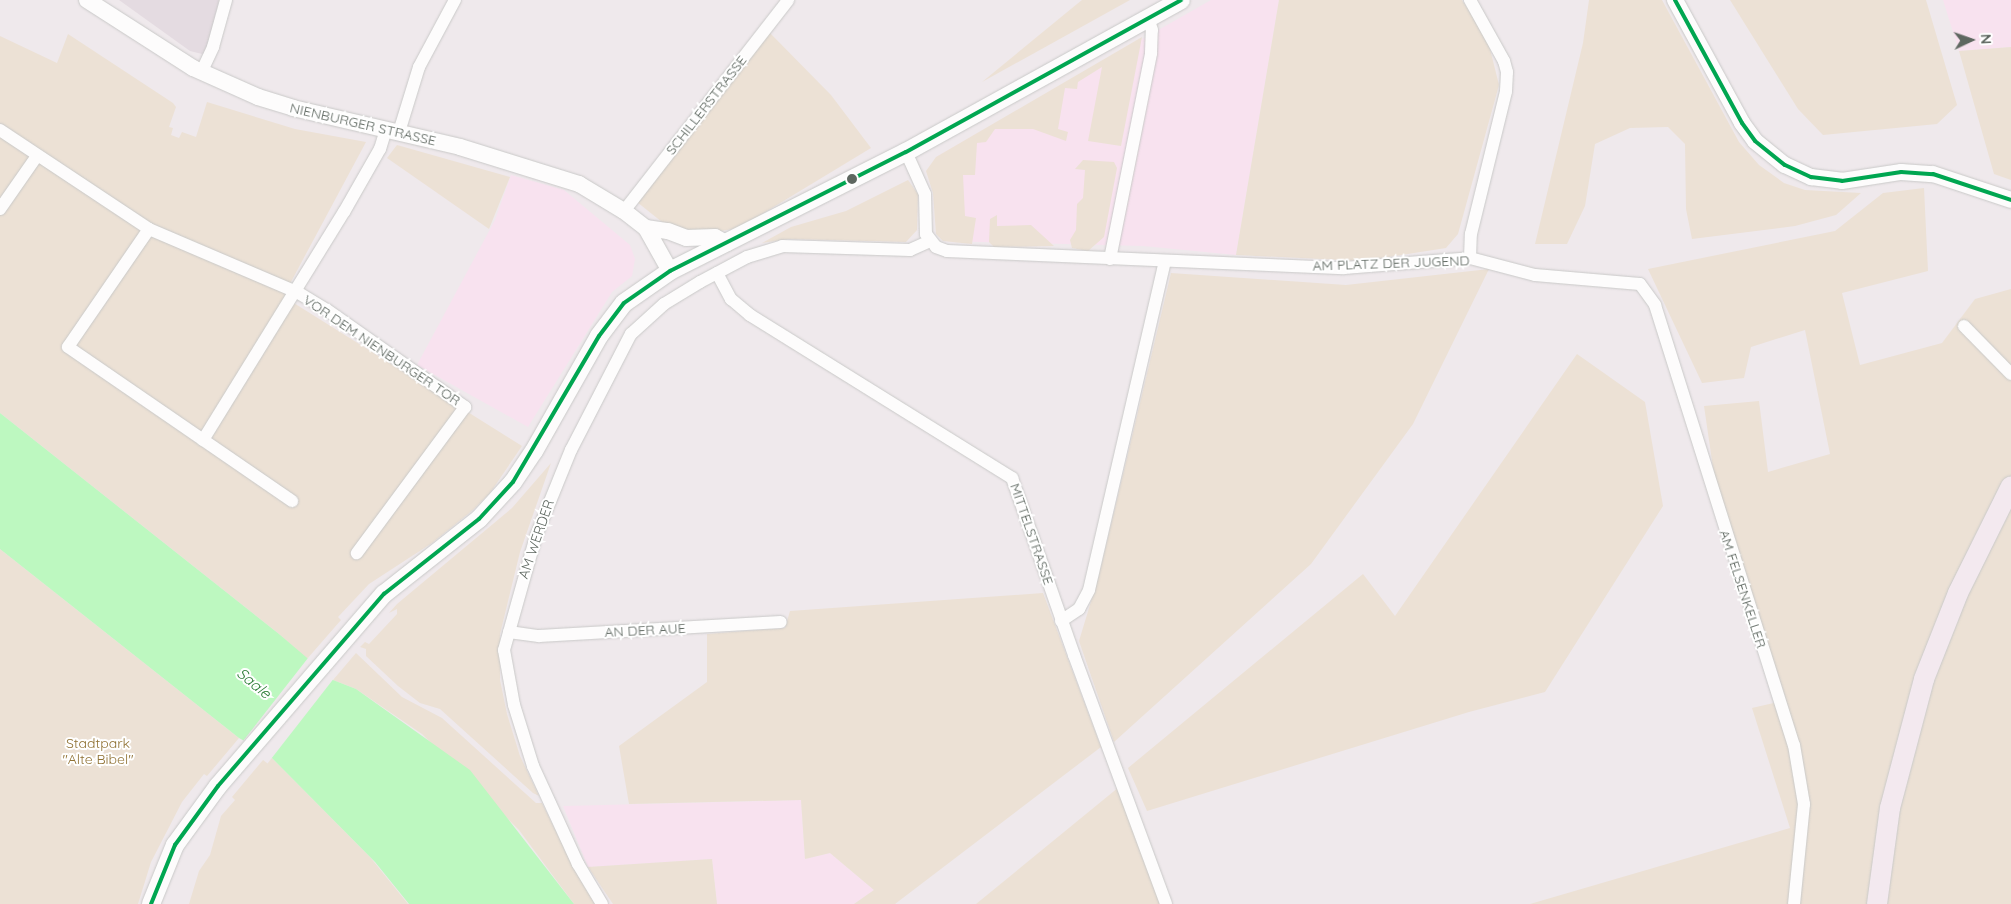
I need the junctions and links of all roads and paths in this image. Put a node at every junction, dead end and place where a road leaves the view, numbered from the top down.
1 (87, 0) edge
2 (226, 0) edge
3 (455, 0) edge
4 (788, 0) edge
5 (1470, 0) edge
6 (1675, 0) edge
7 (1172, 2) edge
8 (1148, 18) junction
9 (201, 73) junction
10 (0, 130) edge
11 (392, 130) junction
12 (906, 152) junction
13 (37, 156) junction
14 (2011, 200) edge
15 (0, 209) edge
16 (624, 210) junction
17 (646, 228) junction
18 (149, 229) junction
19 (930, 241) junction
20 (726, 243) junction
21 (1470, 258) junction
22 (1110, 259) junction
23 (1165, 262) junction
24 (670, 271) junction
25 (717, 273) junction
26 (1640, 284) joint
27 (297, 292) junction
28 (1964, 326) dead end
29 (2011, 374) edge
30 (203, 440) junction
31 (2011, 486) edge
32 (292, 501) dead end
33 (357, 553) dead end
34 (1061, 621) junction
35 (781, 622) dead end
36 (509, 632) junction
37 (151, 904) edge
38 (602, 904) edge
39 (1166, 904) edge
40 (1794, 904) edge
41 (1877, 904) edge

1 - 9 street, NIENBURGER STRASSE
2 - 9 street
3 - 11 street, VOR DEM NIENBURGER TOR
4 - 16 street, SCHILLERSTRASSE
5 - 21 street
6 - 14 street
7 - 8 main road
8 - 12 main road
8 - 22 street
9 - 11 street, NIENBURGER STRASSE
10 - 13 street, VOR DEM NIENBURGER TOR
11 - 16 street, NIENBURGER STRASSE
11 - 27 street, VOR DEM NIENBURGER TOR
12 - 19 street
12 - 20 main road
13 - 15 street
13 - 18 street, VOR DEM NIENBURGER TOR
16 - 17 street, NIENBURGER STRASSE
17 - 20 street
17 - 24 street, NIENBURGER STRASSE
18 - 27 street, VOR DEM NIENBURGER TOR
18 - 30 street
19 - 22 street, AM PLATZ DER JUGEND
19 - 25 street, AM WERDER
20 - 24 main road
21 - 23 street, AM PLATZ DER JUGEND
21 - 26 street, AM PLATZ DER JUGEND
22 - 23 street, AM PLATZ DER JUGEND
23 - 34 street
24 - 37 main road
25 - 34 street, MITTELSTRASSE
25 - 36 street, AM WERDER
26 - 40 street, AM FELSENKELLER
27 - 30 street, VOR DEM NIENBURGER TOR
27 - 33 street, VOR DEM NIENBURGER TOR
28 - 29 street
30 - 32 street
31 - 41 main road
34 - 39 street, MITTELSTRASSE
35 - 36 street, AN DER AUE
36 - 38 street, AM WERDER

